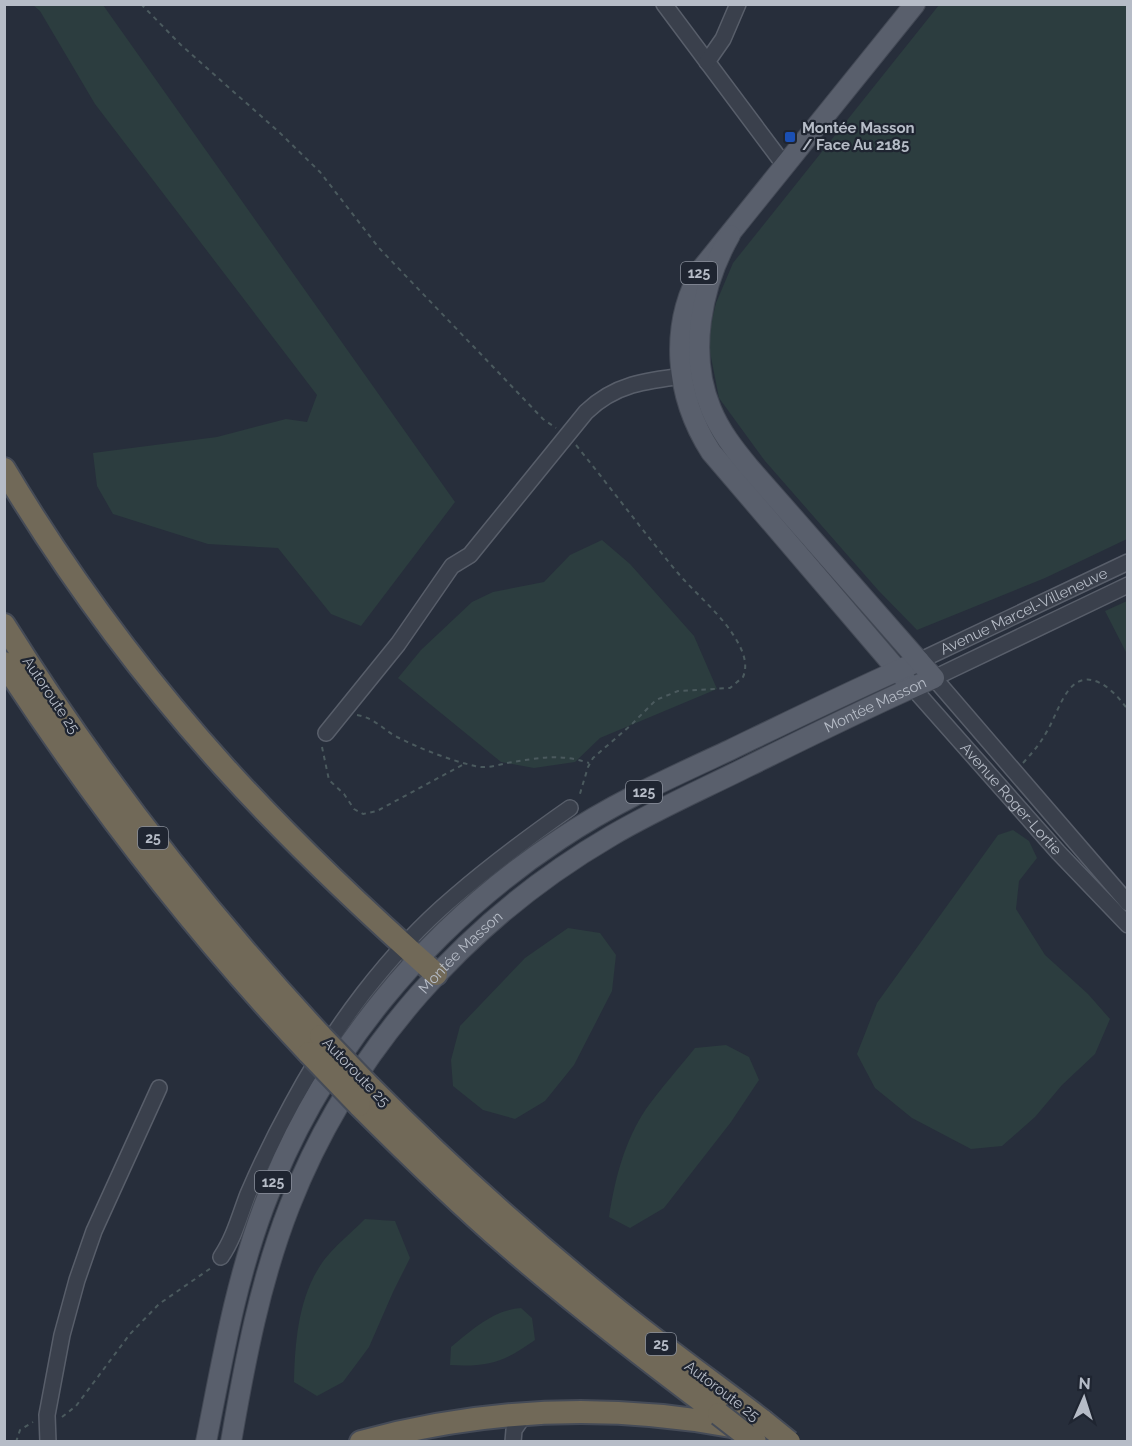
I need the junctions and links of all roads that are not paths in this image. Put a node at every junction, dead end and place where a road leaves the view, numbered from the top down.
1 (664, 4) edge
2 (738, 4) edge
3 (915, 4) edge
4 (707, 63) junction
5 (784, 166) junction
6 (692, 375) junction
7 (4, 469) edge
8 (1128, 562) edge
9 (1128, 585) edge
10 (4, 625) edge
11 (918, 661) junction
12 (4, 663) edge
13 (898, 670) junction
14 (934, 678) junction
15 (913, 688) junction
16 (326, 733) road end
17 (570, 808) road end
18 (1128, 903) edge
19 (1128, 926) edge
20 (412, 952) junction
21 (436, 974) junction
22 (315, 1044) junction
23 (159, 1088) dead end
24 (221, 1257) road end
25 (554, 1271) junction
26 (525, 1414) junction
27 (759, 1431) edge
28 (48, 1442) edge
29 (207, 1442) edge
30 (231, 1442) edge
31 (361, 1442) edge
32 (513, 1442) edge
33 (789, 1442) edge
34 (800, 1442) edge

1 - 4 street
2 - 4 street
3 - 5 main road, Montée Masson / 125
4 - 5 street
5 - 6 main road, Montée Masson / 125
6 - 11 main road, Montée Masson
6 - 13 main road, Montée Masson / 125
6 - 16 street
7 - 20 highway
8 - 11 street, Avenue Marcel-Villeneuve
9 - 14 street, Avenue Marcel-Villeneuve
10 - 22 highway, Autoroute 25 / 25
11 - 13 main road, Montée Masson
11 - 14 main road, Avenue Roger-Lortie
12 - 22 highway, Autoroute 25 / 25
13 - 15 main road, Avenue Roger-Lortie
13 - 20 main road, Montée Masson / 125
14 - 15 main road, Montée Masson / 125
14 - 18 street, Avenue Roger-Lortie
15 - 19 street, Avenue Roger-Lortie
15 - 21 main road, Montée Masson / 125
17 - 20 street
20 - 21 highway
20 - 24 street
20 - 29 main road, Montée Masson / 125
21 - 30 main road, Montée Masson / 125
22 - 25 highway, Autoroute 25 / 25, bridge
23 - 28 street
25 - 27 highway, Autoroute 25 / 25
25 - 27 highway, Autoroute 25 / 25, bridge
26 - 31 highway
26 - 32 street
26 - 34 highway
27 - 33 highway, Autoroute 25 / 25, bridge

